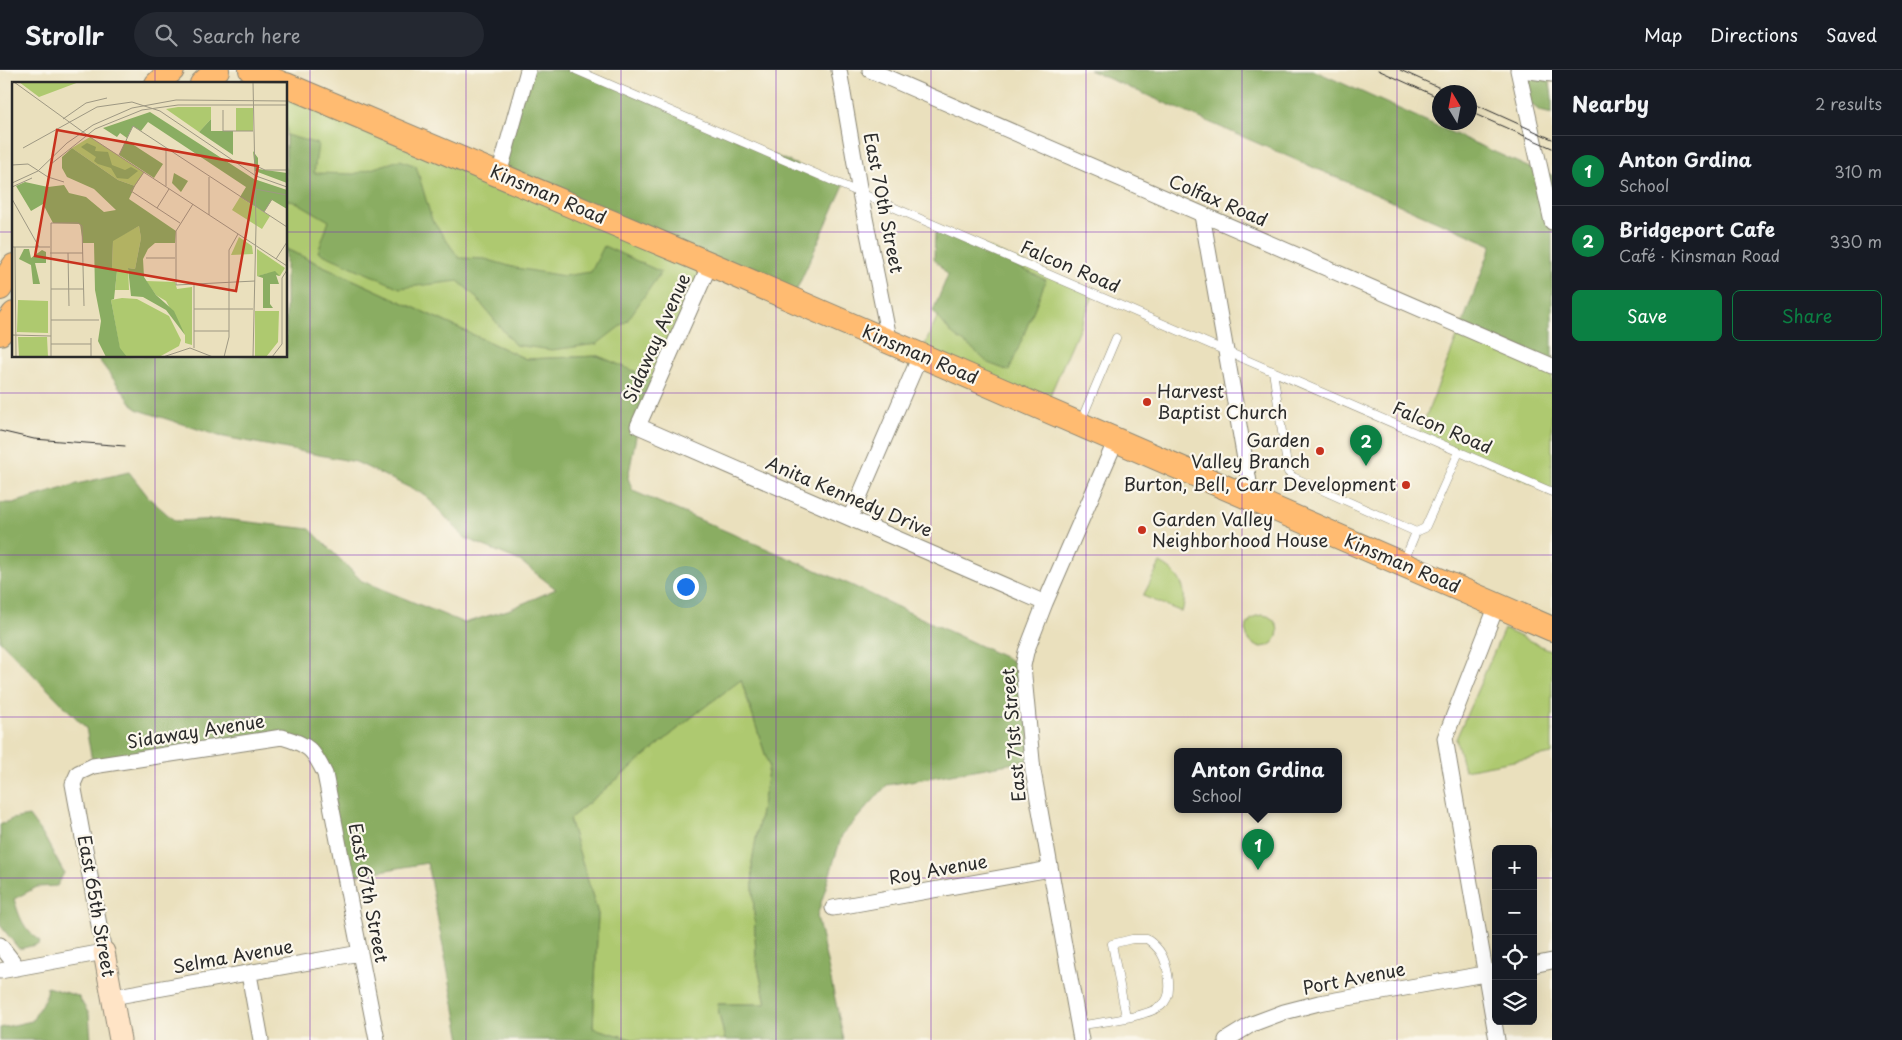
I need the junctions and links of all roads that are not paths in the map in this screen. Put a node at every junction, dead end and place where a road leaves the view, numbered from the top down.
1 (172, 70) edge
2 (217, 70) edge
3 (251, 70) edge
4 (528, 70) edge
5 (576, 70) edge
6 (839, 70) edge
7 (870, 70) edge
8 (1518, 70) edge
9 (1522, 70) edge
10 (1552, 74) edge
11 (160, 82) edge
12 (204, 82) edge
13 (278, 82) edge
14 (288, 87) edge
15 (499, 174) junction
16 (860, 193) junction
17 (1202, 215) junction
18 (1552, 222) edge
19 (710, 264) junction
20 (12, 269) edge
21 (0, 288) edge
22 (1116, 338) dead end
23 (890, 343) junction
24 (1226, 351) junction
25 (920, 356) junction
26 (1552, 366) edge
27 (1273, 371) junction
28 (1079, 424) junction
29 (638, 426) joint
30 (1116, 440) junction
31 (1459, 452) junction
32 (1552, 492) edge
33 (1252, 499) junction
34 (850, 518) junction
35 (1416, 532) junction
36 (1402, 564) junction
37 (1045, 603) junction
38 (1497, 605) junction
39 (1552, 628) edge
40 (316, 755) joint
41 (78, 773) joint
42 (1050, 869) junction
43 (833, 908) dead end
44 (0, 945) edge
45 (104, 952) junction
46 (360, 953) junction
47 (1552, 961) edge
48 (1537, 964) edge
49 (18, 968) junction
50 (0, 971) edge
51 (1490, 973) edge
52 (248, 974) junction
53 (112, 997) junction
54 (1126, 1017) junction
55 (1080, 1033) edge
56 (120, 1040) edge
57 (261, 1040) edge
58 (377, 1040) edge
59 (1227, 1040) edge
60 (1497, 1040) edge

1 - 11 main road
2 - 12 main road
3 - 13 main road
4 - 15 street
5 - 16 lane, Falcon Road
6 - 16 street, East 70th Street
7 - 17 street, Colfax Road
8 - 18 street
9 - 10 street
14 - 15 main road, Kinsman Road
15 - 19 main road, Kinsman Road
16 - 23 street, East 70th Street
16 - 24 lane, Falcon Road
17 - 24 street
17 - 26 street, Colfax Road
19 - 23 main road, Kinsman Road
19 - 29 street, Sidaway Avenue
20 - 21 main road
22 - 28 lane
23 - 25 main road, Kinsman Road
24 - 27 lane, Falcon Road
24 - 33 street
25 - 28 main road, Kinsman Road
25 - 34 street
27 - 31 lane, Falcon Road
27 - 35 lane
28 - 30 main road, Kinsman Road
29 - 34 street, Anita Kennedy Drive
30 - 33 main road, Kinsman Road
30 - 37 street, East 71st Street
31 - 32 lane, Falcon Road
31 - 35 lane
33 - 36 main road, Kinsman Road
34 - 37 street, Anita Kennedy Drive
35 - 36 lane
36 - 38 main road, Kinsman Road
37 - 42 street, East 71st Street
38 - 39 main road, Kinsman Road
38 - 51 street
40 - 41 street, Sidaway Avenue
40 - 46 street, East 67th Street
41 - 45 street, East 65th Street
42 - 43 street, Roy Avenue
42 - 55 street, East 71st Street
44 - 49 street
45 - 49 street
45 - 53 street, East 65th Street
46 - 52 street, Selma Avenue
46 - 58 street, East 67th Street
47 - 48 street
49 - 50 street
51 - 59 street, Port Avenue
51 - 60 street
52 - 53 street, Selma Avenue
52 - 57 street
53 - 56 street, East 65th Street
54 - 54 lane
54 - 55 lane

